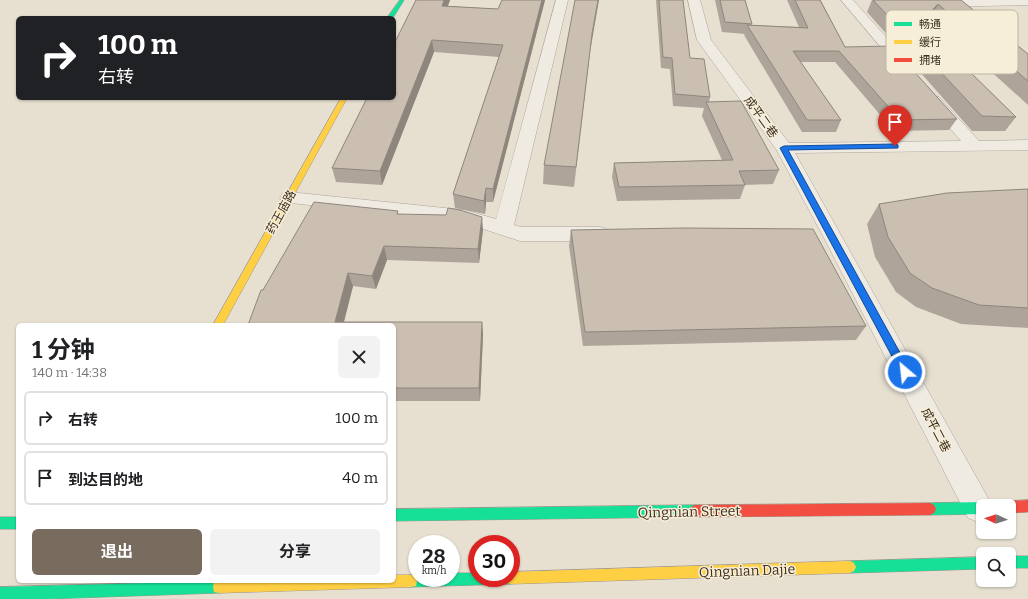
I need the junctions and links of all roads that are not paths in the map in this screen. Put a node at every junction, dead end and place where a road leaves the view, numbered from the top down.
1 (402, 0) edge
2 (562, 0) edge
3 (694, 0) edge
4 (1028, 1) edge
5 (848, 2) edge
6 (919, 3) edge
7 (865, 4) dead end
8 (391, 16) edge
9 (886, 45) edge
10 (911, 74) edge
11 (343, 100) edge
12 (1028, 145) edge
13 (975, 146) junction
14 (784, 148) junction
15 (289, 198) junction
16 (503, 228) junction
17 (614, 234) edge
18 (810, 236) edge
19 (833, 236) junction
20 (219, 323) edge
21 (976, 501) edge
22 (1028, 506) edge
23 (1016, 507) edge
24 (976, 508) edge
25 (396, 515) edge
26 (0, 523) edge
27 (16, 523) edge
28 (1016, 562) edge
29 (1028, 562) edge
30 (976, 563) edge
31 (520, 578) edge
32 (468, 579) edge
33 (396, 582) edge
34 (351, 583) edge
35 (0, 594) edge

1 - 8 main road
2 - 16 street
3 - 14 street, 成平二巷
4 - 6 street
5 - 7 street
5 - 9 street
10 - 13 street
11 - 15 main road, 药王庙路
12 - 13 street
13 - 14 street
14 - 19 street, 成平二巷
15 - 16 street
15 - 20 main road, 药王庙路
16 - 17 street
18 - 19 street
19 - 21 street, 成平二巷
22 - 23 main road
24 - 25 main road, Qingnian Street
26 - 27 main road
28 - 29 main road
30 - 31 main road, Qingnian Dajie
32 - 33 main road, Qingnian Dajie
34 - 35 main road, Qingnian Dajie

